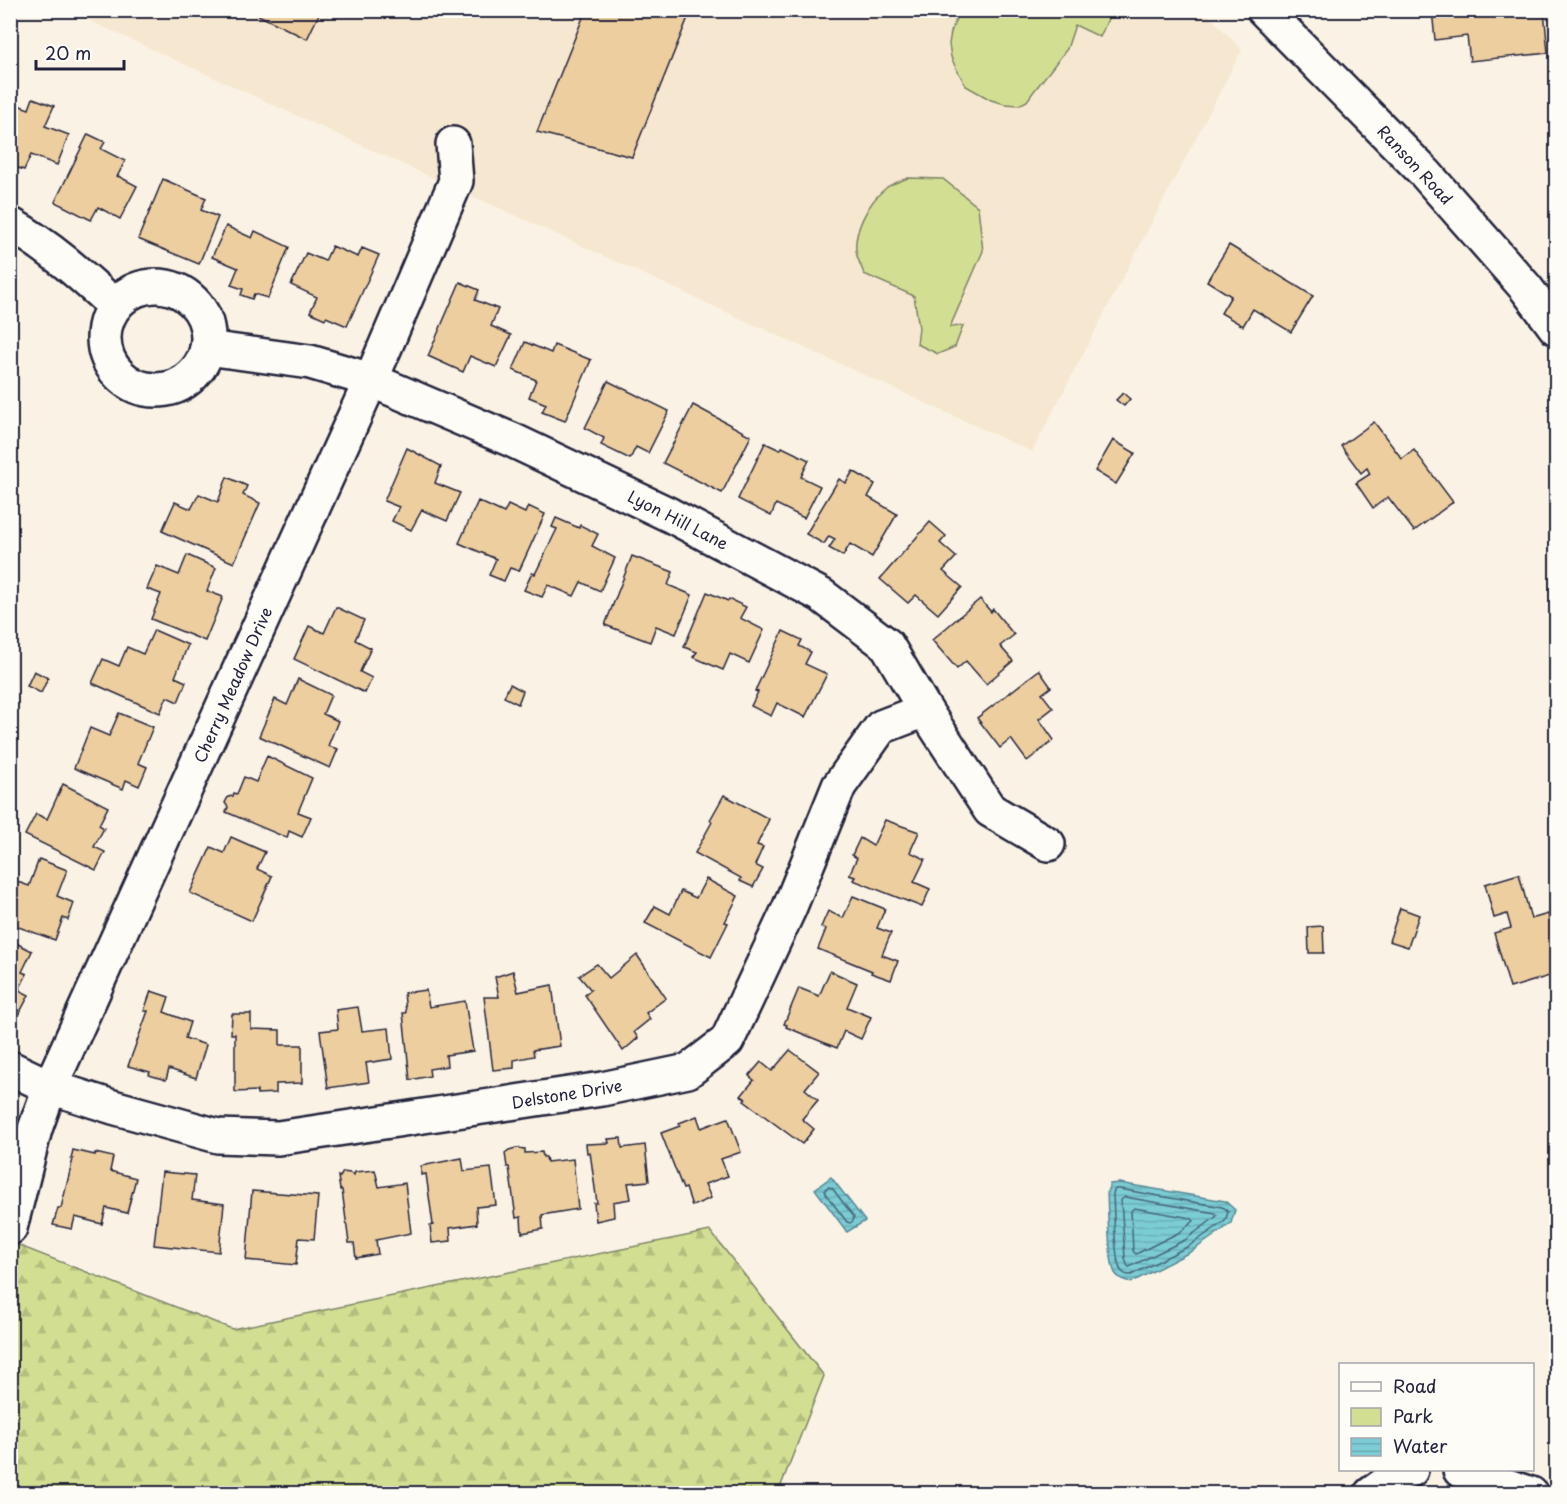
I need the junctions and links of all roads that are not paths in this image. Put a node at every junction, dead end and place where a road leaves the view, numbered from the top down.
1 (1264, 10) edge
2 (453, 144) dead end
3 (10, 224) edge
4 (115, 306) junction
5 (1557, 328) edge
6 (207, 348) junction
7 (371, 380) junction
8 (925, 710) junction
9 (1048, 844) dead end
10 (10, 1068) edge
11 (50, 1087) junction
12 (10, 1228) edge
13 (1463, 1471) edge
14 (1401, 1479) edge
15 (1371, 1494) edge
16 (1531, 1494) edge

1 - 5 street, Ranson Road
2 - 7 street, Cherry Meadow Drive
3 - 4 street
4 - 6 street
4 - 6 street
6 - 7 street, Lyon Hill Lane
7 - 8 street, Lyon Hill Lane
7 - 11 street, Cherry Meadow Drive
8 - 9 street, Lyon Hill Lane
8 - 11 street, Delstone Drive
10 - 11 street, Delstone Drive
11 - 12 street, Cherry Meadow Drive
13 - 16 street
14 - 15 street

